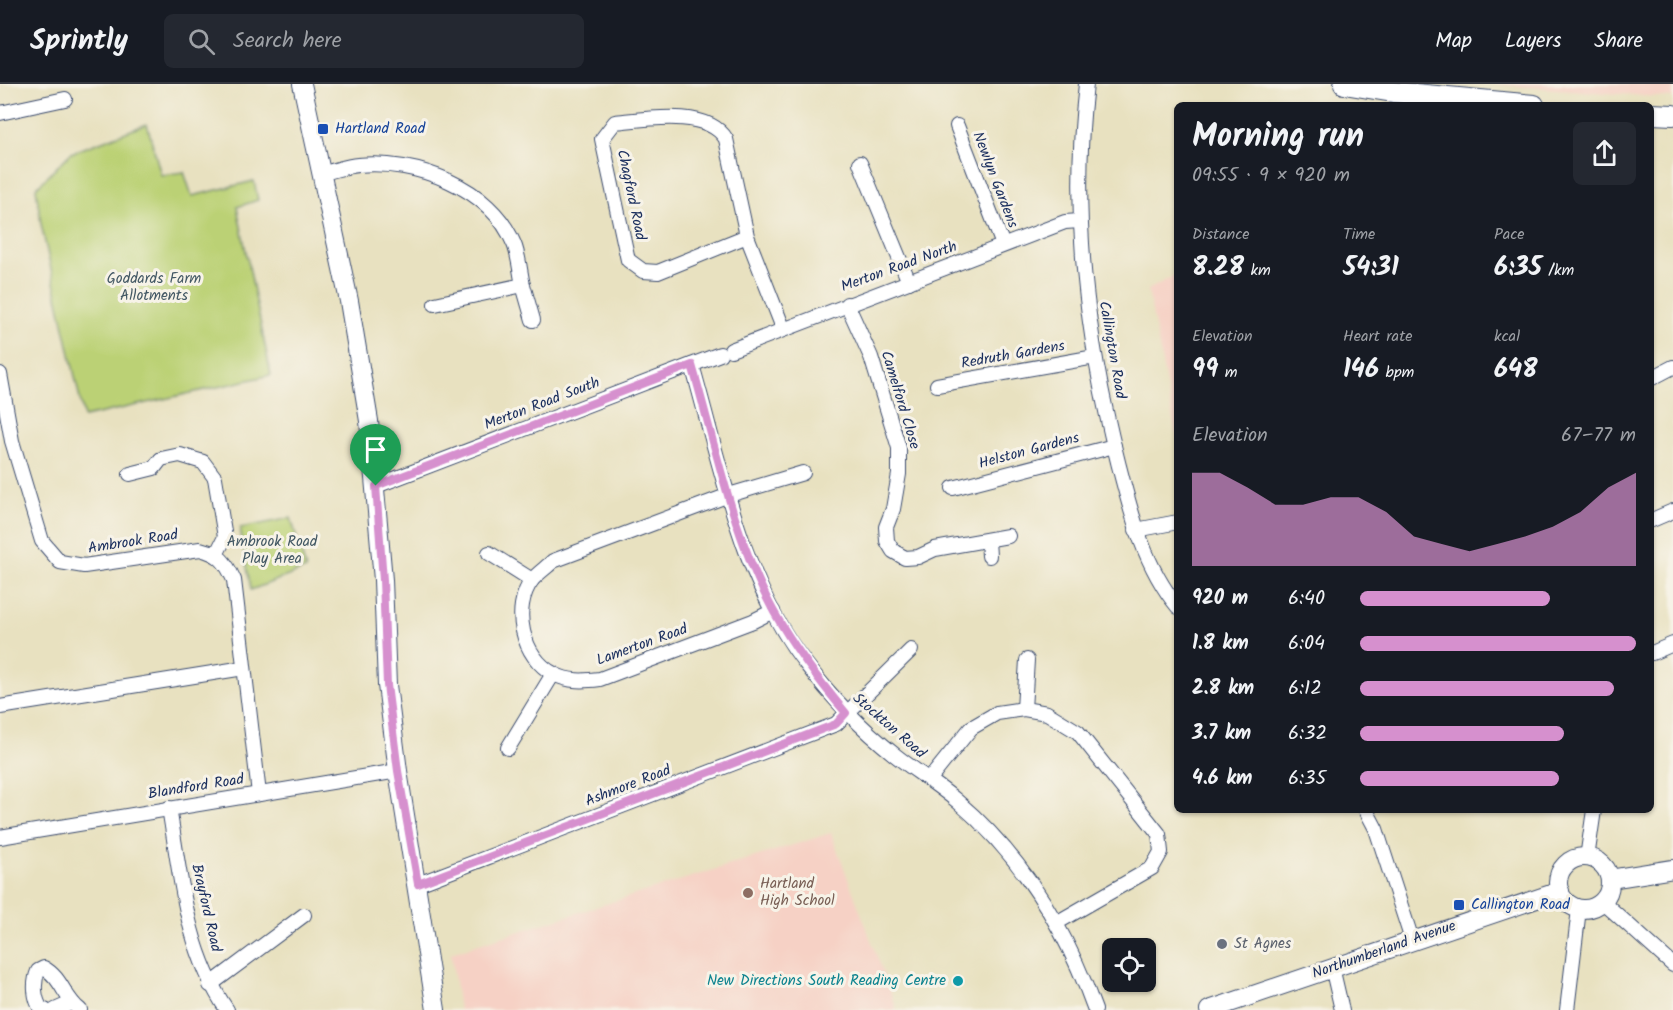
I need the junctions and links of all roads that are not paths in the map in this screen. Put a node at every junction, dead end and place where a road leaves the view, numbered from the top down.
1 (302, 84) edge
2 (1086, 84) edge
3 (1358, 85) edge
4 (1410, 89) edge
5 (65, 99) dead end
6 (1511, 102) edge
7 (0, 113) edge
8 (1654, 114) edge
9 (1673, 115) edge
10 (957, 126) dead end
11 (861, 163) dead end
12 (322, 173) junction
13 (1080, 221) junction
14 (747, 236) junction
15 (1003, 245) junction
16 (909, 282) junction
17 (523, 285) junction
18 (435, 304) dead end
19 (847, 304) junction
20 (533, 321) dead end
21 (783, 328) junction
22 (725, 352) joint
23 (1095, 357) junction
24 (692, 365) junction
25 (1673, 367) edge
26 (0, 374) edge
27 (1654, 377) edge
28 (936, 385) dead end
29 (1114, 446) junction
30 (803, 473) dead end
31 (130, 474) dead end
32 (376, 486) junction
33 (953, 488) dead end
34 (729, 495) junction
35 (1673, 511) edge
36 (1654, 519) edge
37 (1174, 522) edge
38 (1136, 530) junction
39 (1008, 537) dead end
40 (988, 540) junction
41 (217, 553) junction
42 (489, 553) dead end
43 (990, 556) dead end
44 (532, 580) junction
45 (1174, 602) edge
46 (773, 611) junction
47 (1673, 644) edge
48 (911, 650) dead end
49 (1654, 652) edge
50 (1027, 660) dead end
51 (244, 668) junction
52 (553, 674) junction
53 (0, 707) edge
54 (1024, 709) junction
55 (846, 713) junction
56 (508, 748) dead end
57 (398, 771) junction
58 (929, 780) junction
59 (259, 794) junction
60 (169, 808) junction
61 (1368, 813) edge
62 (1594, 813) edge
63 (0, 837) edge
64 (1587, 858) junction
65 (1673, 869) edge
66 (1610, 879) junction
67 (418, 884) junction
68 (1560, 891) junction
69 (1603, 902) junction
70 (1580, 909) junction
71 (304, 915) dead end
72 (1058, 922) junction
73 (1412, 940) junction
74 (1673, 964) edge
75 (1332, 967) junction
76 (210, 986) junction
77 (75, 1006) edge
78 (45, 1010) edge
79 (56, 1010) edge
80 (227, 1010) edge
81 (436, 1010) edge
82 (1095, 1010) edge
83 (1209, 1010) edge
84 (1342, 1010) edge
85 (1567, 1010) edge

1 - 12 street
2 - 13 street, Callington Road
3 - 4 main road
4 - 6 main road
5 - 7 street
8 - 9 main road
10 - 15 street, Newlyn Gardens
11 - 16 street
12 - 17 street
12 - 32 street
13 - 15 street, Merton Road North
13 - 23 street, Callington Road
14 - 14 street, Chagford Road
14 - 21 street, Chagford Road
15 - 16 street, Merton Road North
16 - 19 street, Merton Road North
17 - 18 street
17 - 20 street
19 - 21 street, Merton Road North
19 - 40 street, Camelford Close
21 - 22 street, Merton Road North
22 - 24 street, Merton Road South
23 - 28 street, Redruth Gardens
23 - 29 street, Callington Road
24 - 32 street, Merton Road South
24 - 34 street, Stockton Road
25 - 27 street
26 - 41 street, Ambrook Road
29 - 33 street, Helston Gardens
29 - 38 street, Callington Road
30 - 34 street
31 - 41 street
32 - 57 street
34 - 44 street
34 - 46 street, Stockton Road
35 - 36 street
37 - 38 street
38 - 45 street, Callington Road
39 - 40 street, Camelford Close
40 - 43 street
41 - 51 street
42 - 44 street
44 - 52 street
46 - 52 street, Lamerton Road
46 - 55 street, Stockton Road
47 - 49 street
48 - 55 street, Ashmore Road
50 - 54 street
51 - 53 street
51 - 59 street
52 - 56 street
54 - 58 street
54 - 72 street
55 - 58 street, Stockton Road
55 - 67 street, Ashmore Road
57 - 59 street, Blandford Road
57 - 67 street
58 - 72 street, Stockton Road
59 - 60 street, Blandford Road
60 - 63 street, Blandford Road
60 - 76 street, Brayford Road
61 - 73 street
62 - 64 street
64 - 66 street
64 - 68 street
65 - 66 street
66 - 69 street
67 - 81 street
68 - 70 street
68 - 73 street, Northumberland Avenue
69 - 70 street
69 - 74 street
70 - 85 street
71 - 76 street
72 - 82 street, Stockton Road
73 - 75 street, Northumberland Avenue
75 - 83 street, Northumberland Avenue
75 - 84 street
76 - 80 street, Brayford Road
77 - 78 street
77 - 79 street

